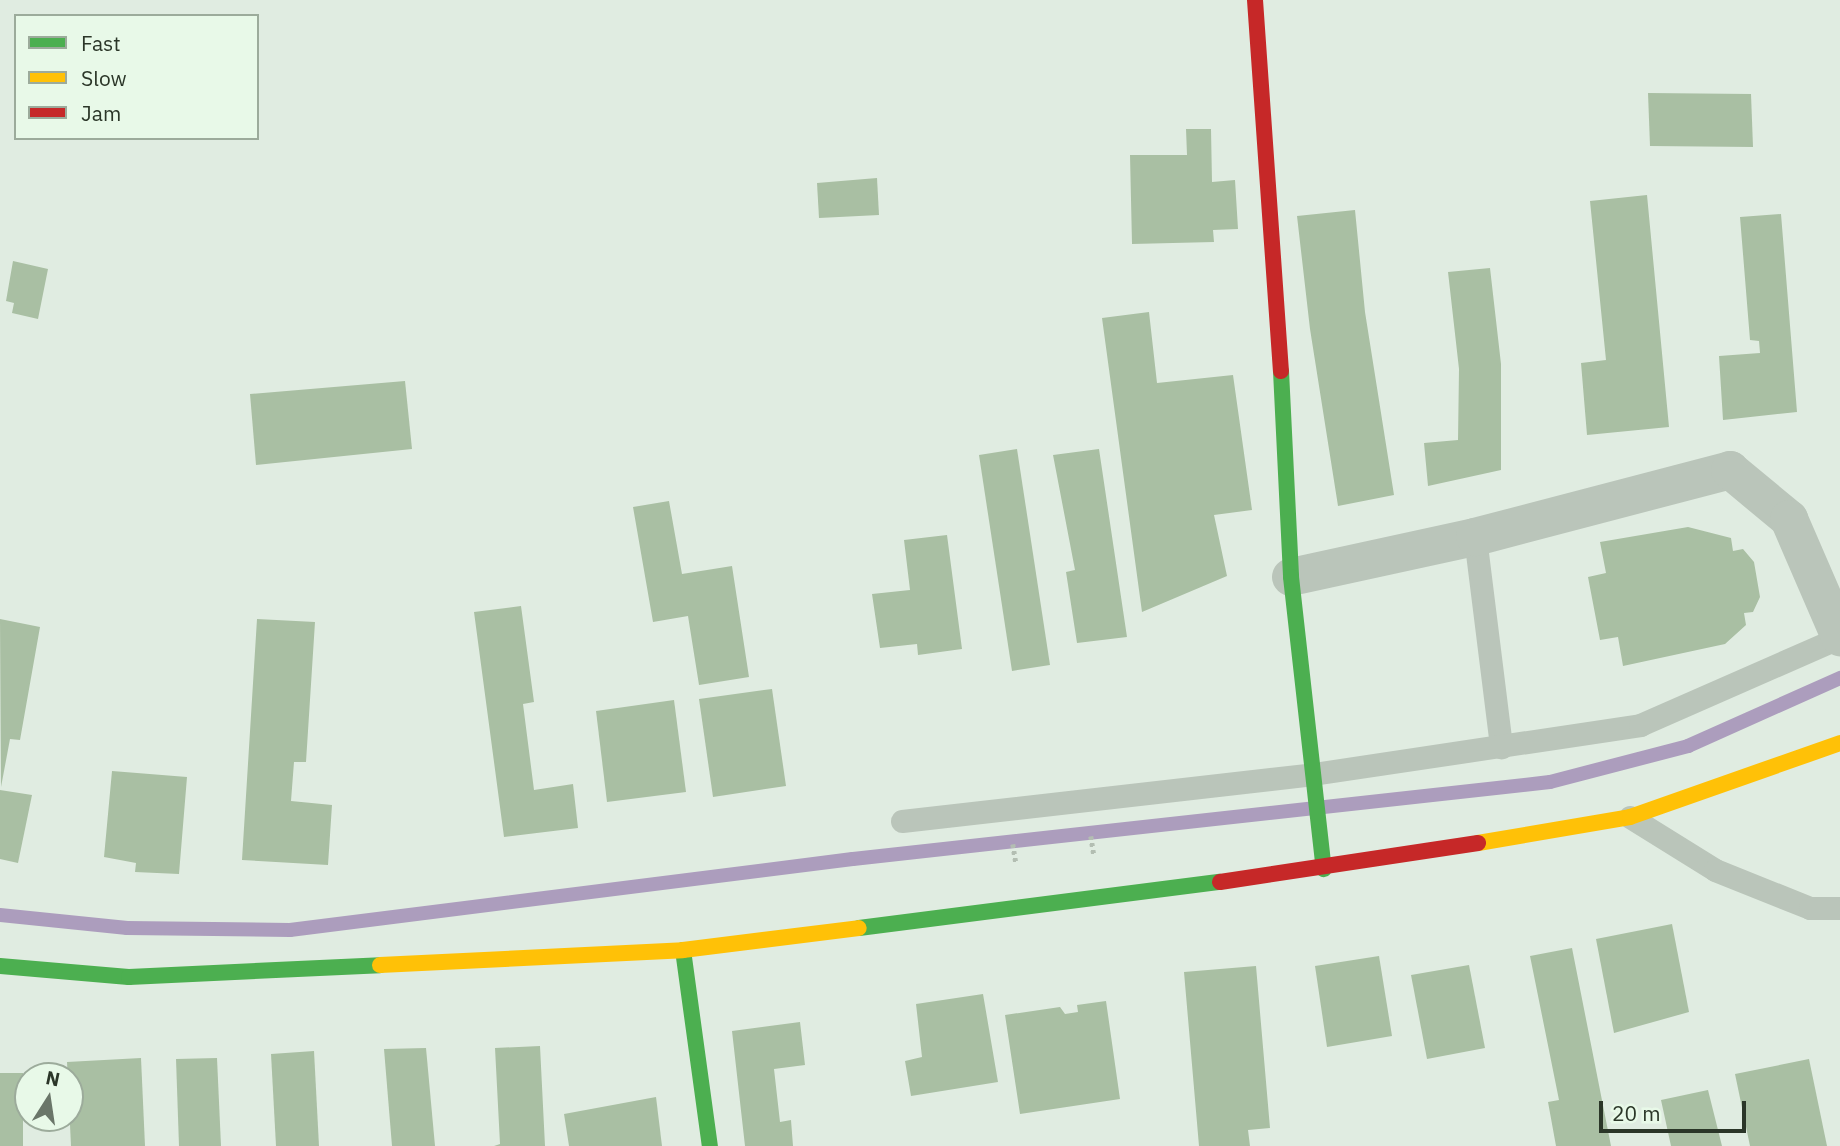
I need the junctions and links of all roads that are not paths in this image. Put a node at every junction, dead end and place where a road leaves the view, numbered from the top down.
1 (1255, 0) edge
2 (1475, 537) junction
3 (1291, 577) junction
4 (1840, 637) edge
5 (1840, 743) edge
6 (1501, 747) junction
7 (1313, 774) junction
8 (1630, 817) junction
9 (902, 821) dead end
10 (1324, 869) junction
11 (1840, 908) edge
12 (683, 950) junction
13 (0, 966) edge
14 (710, 1146) edge

1 - 3 street
2 - 3 street
2 - 4 street
2 - 6 lane
3 - 7 street
4 - 6 lane
5 - 8 street
6 - 7 lane
7 - 9 lane
7 - 10 street
8 - 10 street
8 - 11 lane
10 - 12 street
12 - 13 street
12 - 14 street

